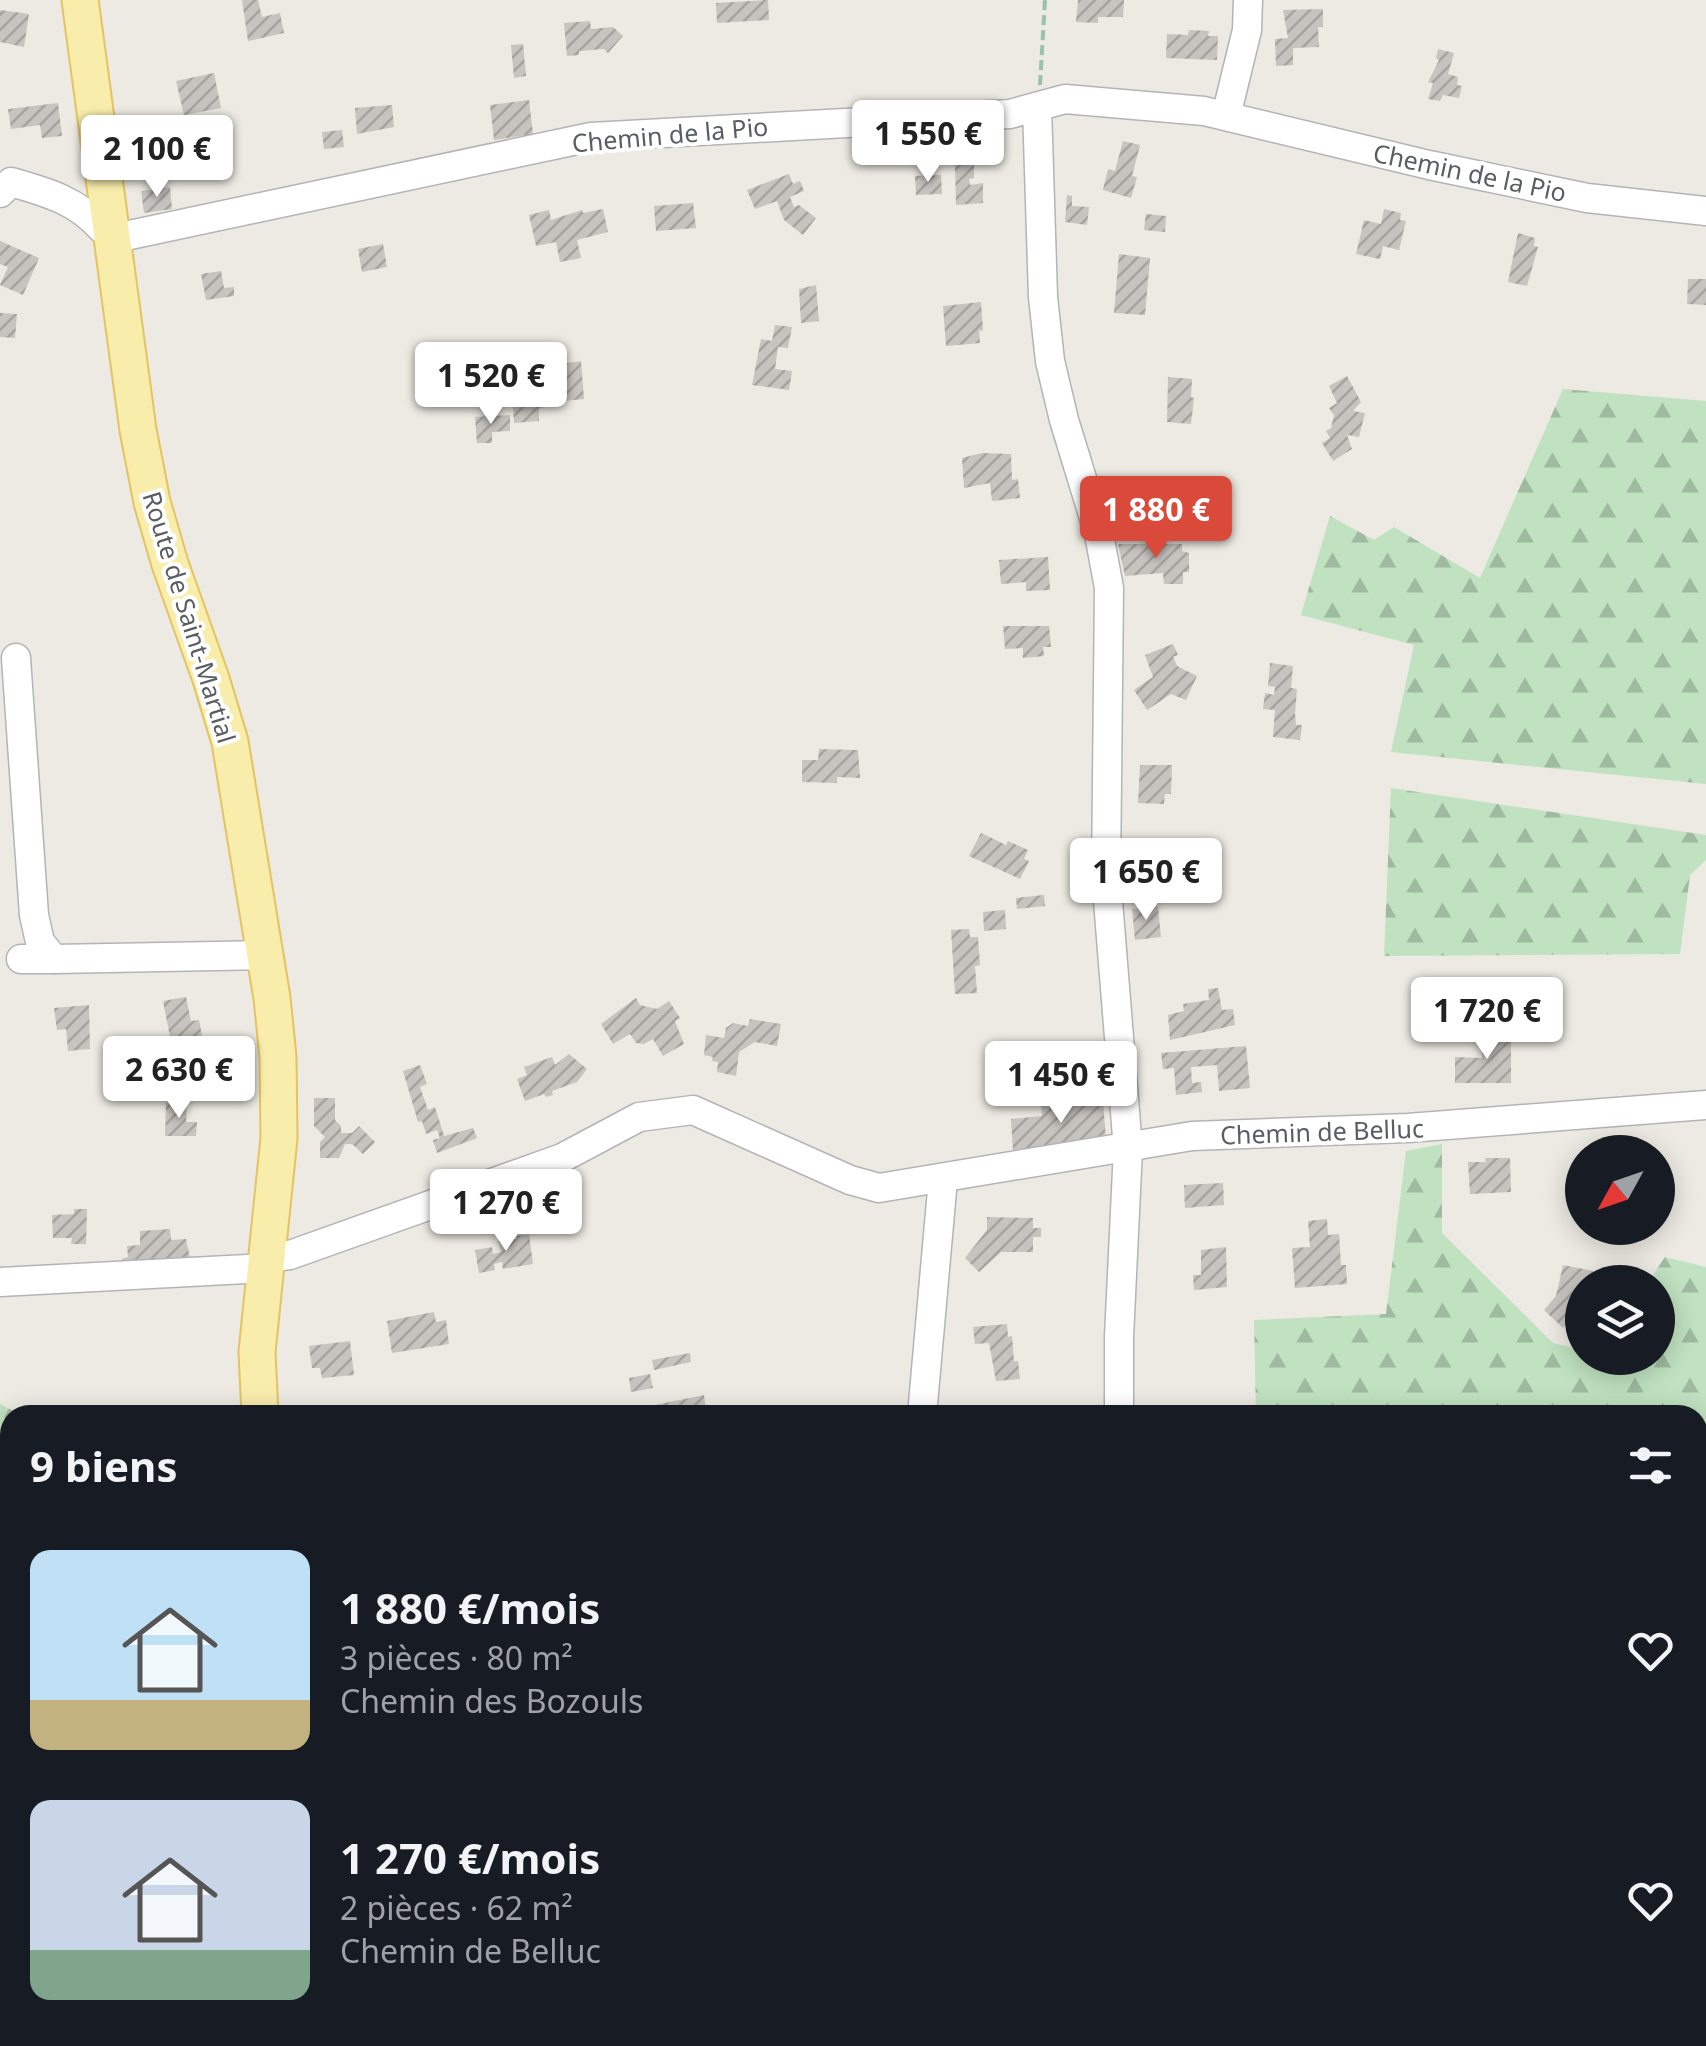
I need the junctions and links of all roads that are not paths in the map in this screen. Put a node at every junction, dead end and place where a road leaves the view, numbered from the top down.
1 (80, 0) edge
2 (1248, 0) edge
3 (1037, 107) junction
4 (1226, 116) junction
5 (5, 188) edge
6 (1706, 211) edge
7 (110, 233) junction
8 (16, 658) dead end
9 (265, 956) junction
10 (20, 959) dead end
11 (54, 959) junction
12 (1706, 1105) edge
13 (1128, 1149) junction
14 (943, 1178) junction
15 (265, 1263) junction
16 (0, 1282) edge
17 (260, 1405) edge
18 (923, 1405) edge
19 (1119, 1405) edge

1 - 7 main road, Route de Saint-Martial
2 - 4 street
3 - 4 street, Chemin de la Pio
3 - 7 street, Chemin de la Pio
3 - 13 street
4 - 6 street, Chemin de la Pio
5 - 7 street
7 - 9 main road, Route de Saint-Martial
8 - 11 street
9 - 11 street
9 - 15 main road, Route de Saint-Martial
10 - 11 street
12 - 13 street, Chemin de Belluc
13 - 14 street, Chemin de Belluc
13 - 19 street
14 - 15 street, Chemin de Belluc
14 - 18 street
15 - 16 street, Chemin de Belluc
15 - 17 main road, Route de Saint-Martial

